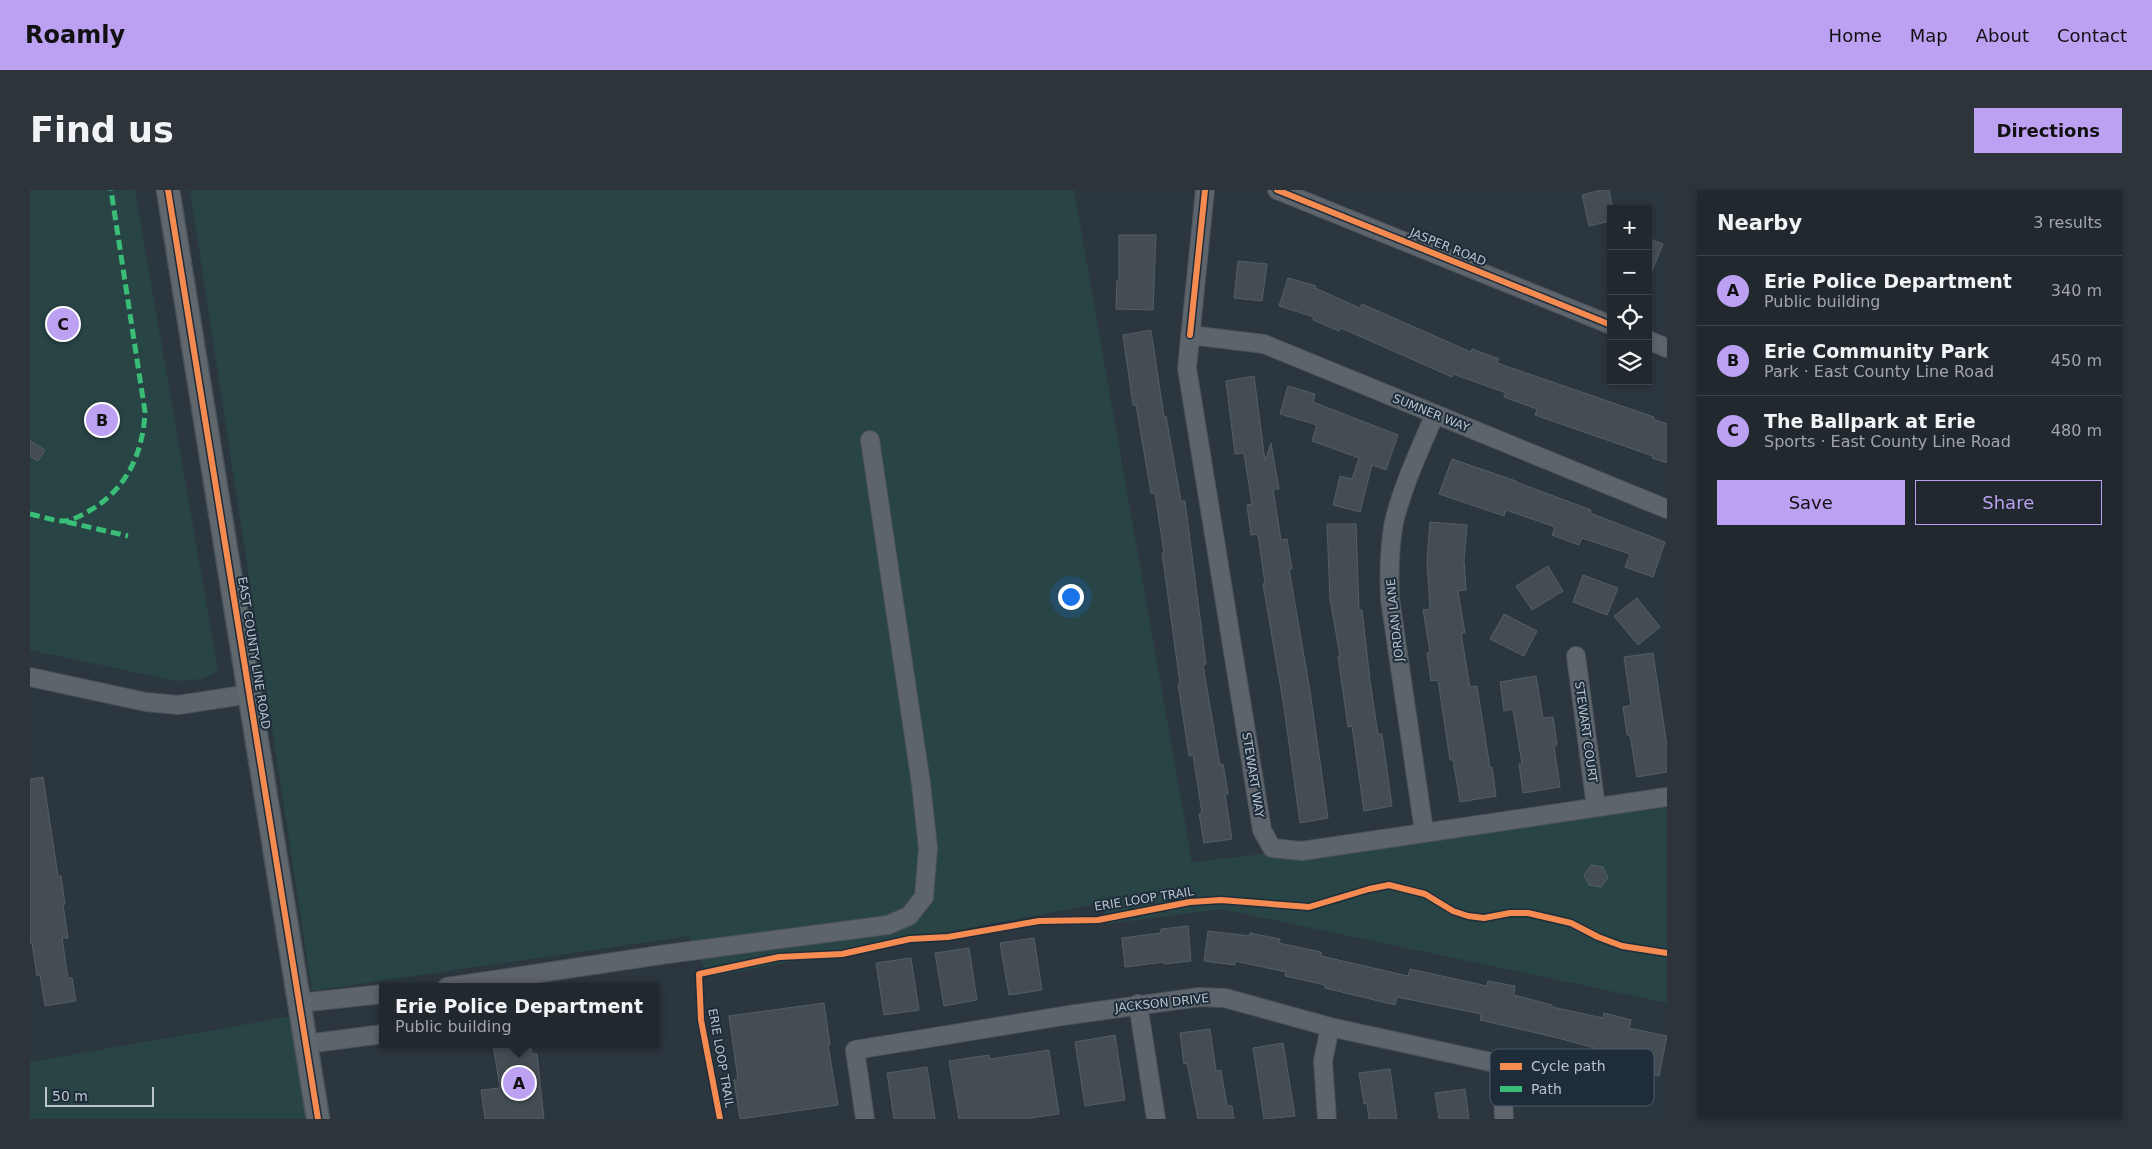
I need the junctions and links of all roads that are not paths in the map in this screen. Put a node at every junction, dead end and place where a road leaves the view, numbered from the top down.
1 (168, 190) edge
2 (1205, 190) edge
3 (1277, 190) edge
4 (1607, 323) edge
5 (1190, 336) junction
6 (1652, 342) edge
7 (1667, 348) edge
8 (1434, 414) junction
9 (870, 440) dead end
10 (1667, 510) edge
11 (1576, 656) dead end
12 (30, 677) edge
13 (250, 694) junction
14 (1667, 797) edge
15 (1596, 807) junction
16 (1424, 831) junction
17 (474, 983) edge
18 (379, 994) edge
19 (299, 1003) junction
20 (1138, 1004) junction
21 (1330, 1028) junction
22 (379, 1035) edge
23 (306, 1044) junction
24 (1490, 1062) edge
25 (1503, 1106) edge
26 (318, 1119) edge
27 (865, 1119) edge
28 (1156, 1119) edge
29 (1327, 1119) edge
30 (1504, 1119) edge

1 - 13 main road, EAST COUNTY LINE ROAD
2 - 5 street
3 - 4 street, JASPER ROAD
5 - 8 street, SUMNER WAY
5 - 16 street, STEWART WAY
6 - 7 street
8 - 10 street, SUMNER WAY
8 - 16 street, JORDAN LANE
9 - 17 street
11 - 15 street, STEWART COURT
12 - 13 street
13 - 19 main road, EAST COUNTY LINE ROAD
14 - 15 street, STEWART WAY
15 - 16 street, STEWART WAY
18 - 19 street
19 - 23 main road, EAST COUNTY LINE ROAD
20 - 21 street, JACKSON DRIVE
20 - 27 street, JACKSON DRIVE
20 - 28 street
21 - 24 street, JACKSON DRIVE
21 - 29 street
22 - 23 street
23 - 26 main road, EAST COUNTY LINE ROAD
25 - 30 street

